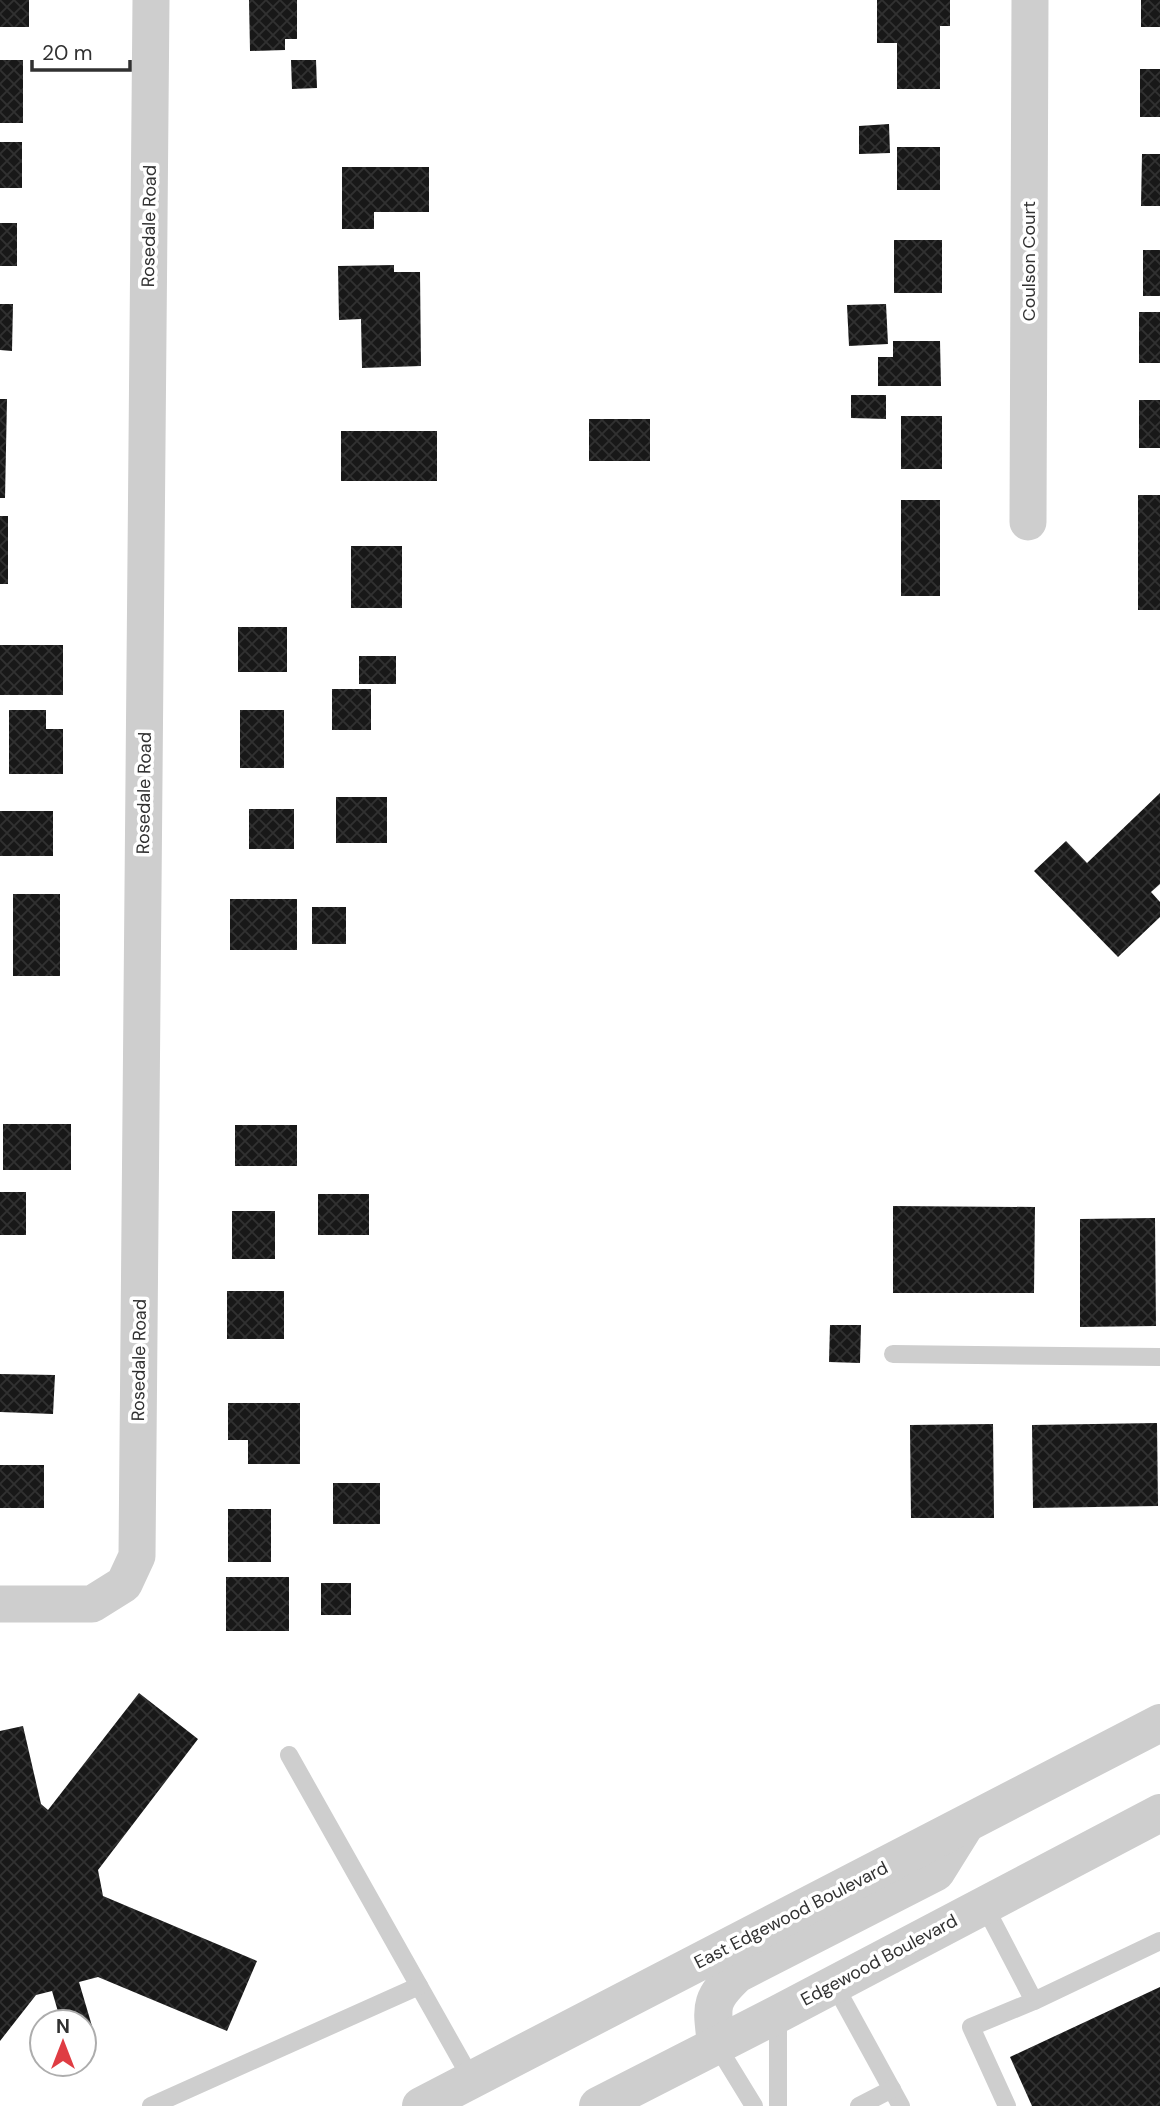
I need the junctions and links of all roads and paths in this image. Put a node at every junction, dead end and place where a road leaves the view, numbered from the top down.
1 (151, 0) edge
2 (1030, 0) edge
3 (1028, 522) dead end
4 (893, 1354) dead end
5 (1160, 1357) edge
6 (0, 1604) edge
7 (1160, 1723) edge
8 (289, 1755) dead end
9 (1160, 1813) edge
10 (965, 1825) junction
11 (984, 1905) junction
12 (1160, 1941) edge
13 (834, 1984) junction
14 (419, 1986) junction
15 (1034, 2001) junction
16 (778, 2014) junction
17 (716, 2044) junction
18 (892, 2090) junction
19 (477, 2093) edge
20 (151, 2106) edge
21 (421, 2106) edge
22 (598, 2106) edge
23 (754, 2106) edge
24 (778, 2106) edge
25 (859, 2106) edge
26 (901, 2106) edge
27 (1007, 2106) edge

1 - 6 street, Rosedale Road
2 - 3 street, Coulson Court
4 - 5 lane
7 - 10 street, East Edgewood Boulevard
8 - 14 lane
9 - 11 street, Edgewood Boulevard
10 - 17 street
10 - 19 street, East Edgewood Boulevard
11 - 13 street, Edgewood Boulevard
11 - 15 lane
12 - 15 lane
13 - 16 street, Edgewood Boulevard
13 - 18 lane
14 - 19 lane
14 - 20 lane
15 - 27 lane
16 - 17 street, Edgewood Boulevard
16 - 24 lane
17 - 22 street, Edgewood Boulevard
17 - 23 lane
18 - 25 lane
18 - 26 lane
19 - 21 street, East Edgewood Boulevard

